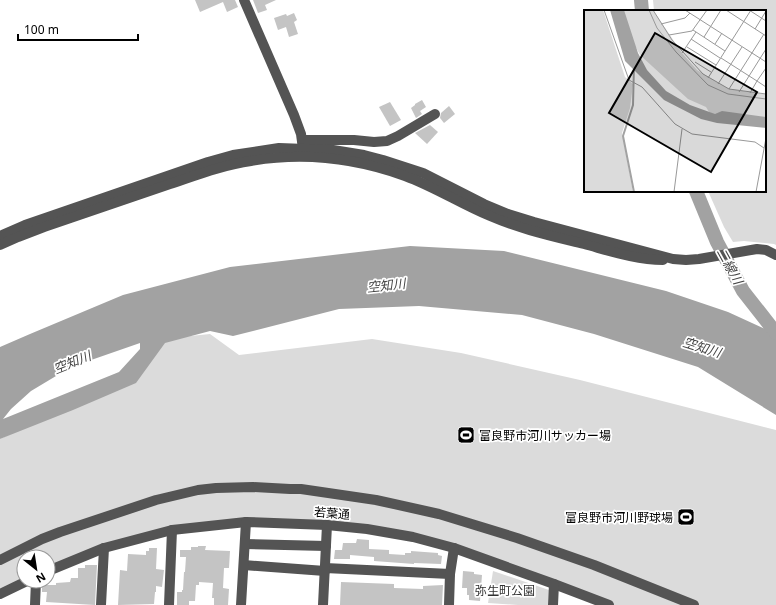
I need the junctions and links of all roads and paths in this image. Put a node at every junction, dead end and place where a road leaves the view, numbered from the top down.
1 (244, 0) edge
2 (435, 114) dead end
3 (302, 145) junction
4 (0, 236) edge
5 (0, 245) edge
6 (776, 255) edge
7 (673, 259) junction
8 (246, 522) junction
9 (327, 525) junction
10 (172, 530) junction
11 (245, 544) junction
12 (326, 546) junction
13 (104, 548) junction
14 (454, 548) junction
15 (0, 560) edge
16 (244, 565) junction
17 (56, 568) edge
18 (325, 569) junction
19 (450, 574) junction
20 (554, 584) junction
21 (16, 586) edge
22 (36, 589) edge
23 (0, 594) edge
24 (35, 605) edge
25 (101, 605) edge
26 (169, 605) edge
27 (242, 605) edge
28 (323, 605) edge
29 (449, 605) edge
30 (553, 605) edge
31 (609, 605) edge
32 (694, 605) edge

1 - 3 street
2 - 3 street
3 - 4 street
3 - 7 street
5 - 7 street
6 - 7 street
8 - 9 street, 若葉通
8 - 10 street, 若葉通
8 - 11 street
9 - 12 street
9 - 14 street, 若葉通
10 - 13 street, 若葉通
10 - 26 street
11 - 12 street
11 - 16 street
12 - 18 street
13 - 17 street, 若葉通
13 - 25 street
14 - 19 street
14 - 20 street, 若葉通
15 - 32 street
16 - 18 street
16 - 27 street
18 - 19 street
18 - 28 street
19 - 29 street
20 - 30 street
20 - 31 street, 若葉通
21 - 23 street
22 - 24 street

